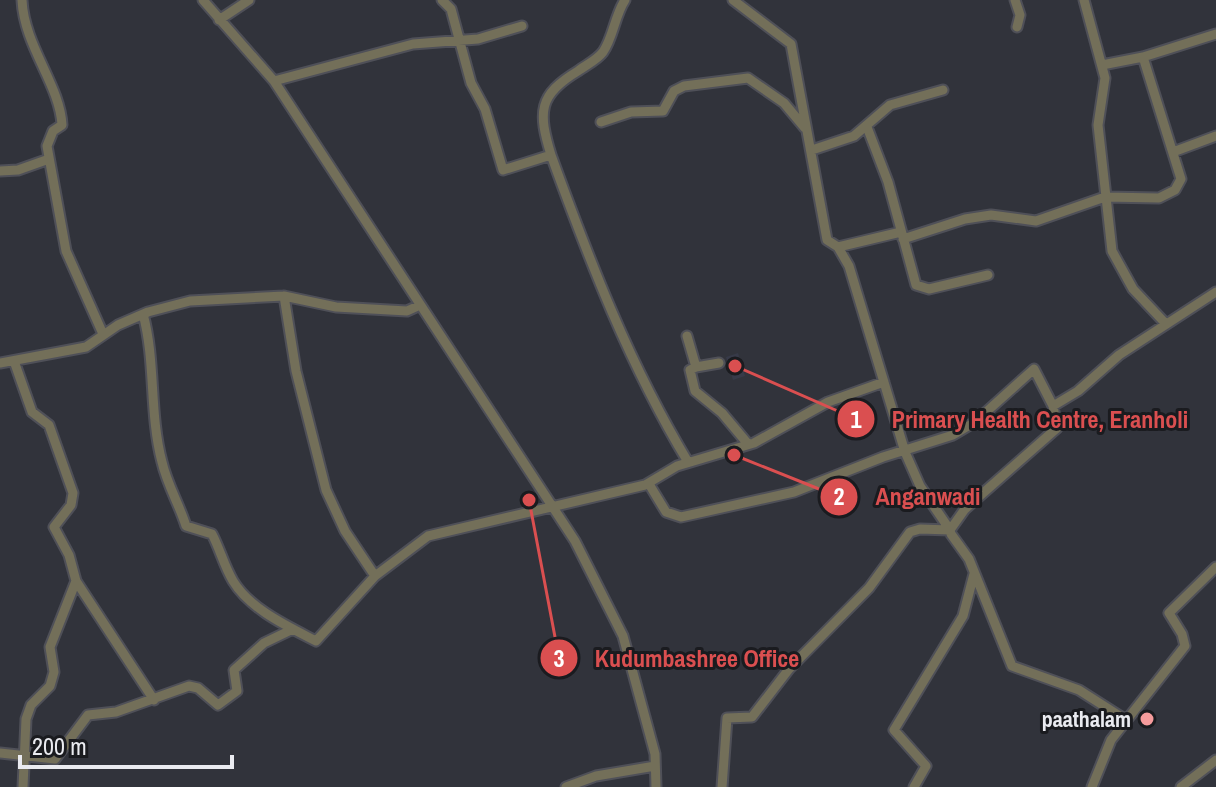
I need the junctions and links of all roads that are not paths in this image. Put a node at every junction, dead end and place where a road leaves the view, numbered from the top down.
1 (22, 0) edge
2 (203, 0) edge
3 (249, 0) edge
4 (442, 0) edge
5 (625, 0) edge
6 (733, 0) edge
7 (1015, 0) edge
8 (1084, 0) edge
9 (219, 20) junction
10 (522, 26) dead end
11 (1017, 27) dead end
12 (1216, 34) edge
13 (459, 39) junction
14 (1143, 57) junction
15 (1102, 65) junction
16 (274, 81) junction
17 (943, 90) dead end
18 (601, 122) dead end
19 (867, 127) junction
20 (807, 130) junction
21 (1216, 136) edge
22 (812, 150) junction
23 (1173, 152) junction
24 (551, 155) junction
25 (49, 159) junction
26 (0, 171) edge
27 (1105, 197) junction
28 (902, 235) junction
29 (838, 247) junction
30 (988, 275) dead end
31 (1216, 292) edge
32 (284, 296) junction
33 (418, 306) junction
34 (143, 314) junction
35 (1166, 324) junction
36 (103, 334) junction
37 (687, 336) dead end
38 (14, 361) junction
39 (0, 363) edge
40 (719, 363) dead end
41 (696, 367) junction
42 (884, 382) junction
43 (1053, 406) junction
44 (748, 444) junction
45 (905, 452) junction
46 (688, 462) junction
47 (649, 484) junction
48 (553, 506) junction
49 (950, 530) junction
50 (1216, 567) edge
51 (974, 574) junction
52 (375, 576) junction
53 (76, 581) junction
54 (293, 629) junction
55 (154, 700) junction
56 (1126, 720) junction
57 (0, 753) edge
58 (26, 757) junction
59 (1216, 760) edge
60 (655, 766) junction
61 (23, 787) edge
62 (566, 787) edge
63 (656, 787) edge
64 (722, 787) edge
65 (914, 787) edge
66 (1092, 787) edge
67 (1181, 787) edge

1 - 25 street
2 - 9 street
3 - 9 street
4 - 13 street
5 - 24 street
6 - 20 street
7 - 11 street
8 - 15 street
9 - 16 street
10 - 13 street
12 - 14 street
13 - 16 street
13 - 24 street
14 - 15 street
14 - 23 street
15 - 27 street
16 - 33 street
17 - 19 street
18 - 20 street
19 - 22 street
19 - 28 street
20 - 22 street
21 - 23 street
22 - 29 street
23 - 27 street
24 - 46 street
25 - 26 street
25 - 36 street
27 - 28 street
27 - 35 street
28 - 29 street
28 - 30 street
29 - 42 street
31 - 35 street
32 - 33 street
32 - 34 street
32 - 52 street
33 - 48 street
34 - 36 street
34 - 54 street
35 - 43 street
36 - 38 street
37 - 41 street
38 - 39 street
38 - 53 street
40 - 41 street
41 - 44 street
42 - 44 street
42 - 45 street
43 - 45 street
43 - 49 street
44 - 46 street
45 - 47 street
45 - 49 street
46 - 47 street
47 - 48 street
48 - 52 street
48 - 60 street
49 - 51 street
49 - 64 street
50 - 56 street
51 - 56 street
51 - 65 street
52 - 54 street
53 - 55 street
53 - 58 street
54 - 55 street
55 - 58 street
56 - 66 street
57 - 58 street
58 - 61 street
59 - 67 street
60 - 62 street
60 - 63 street

